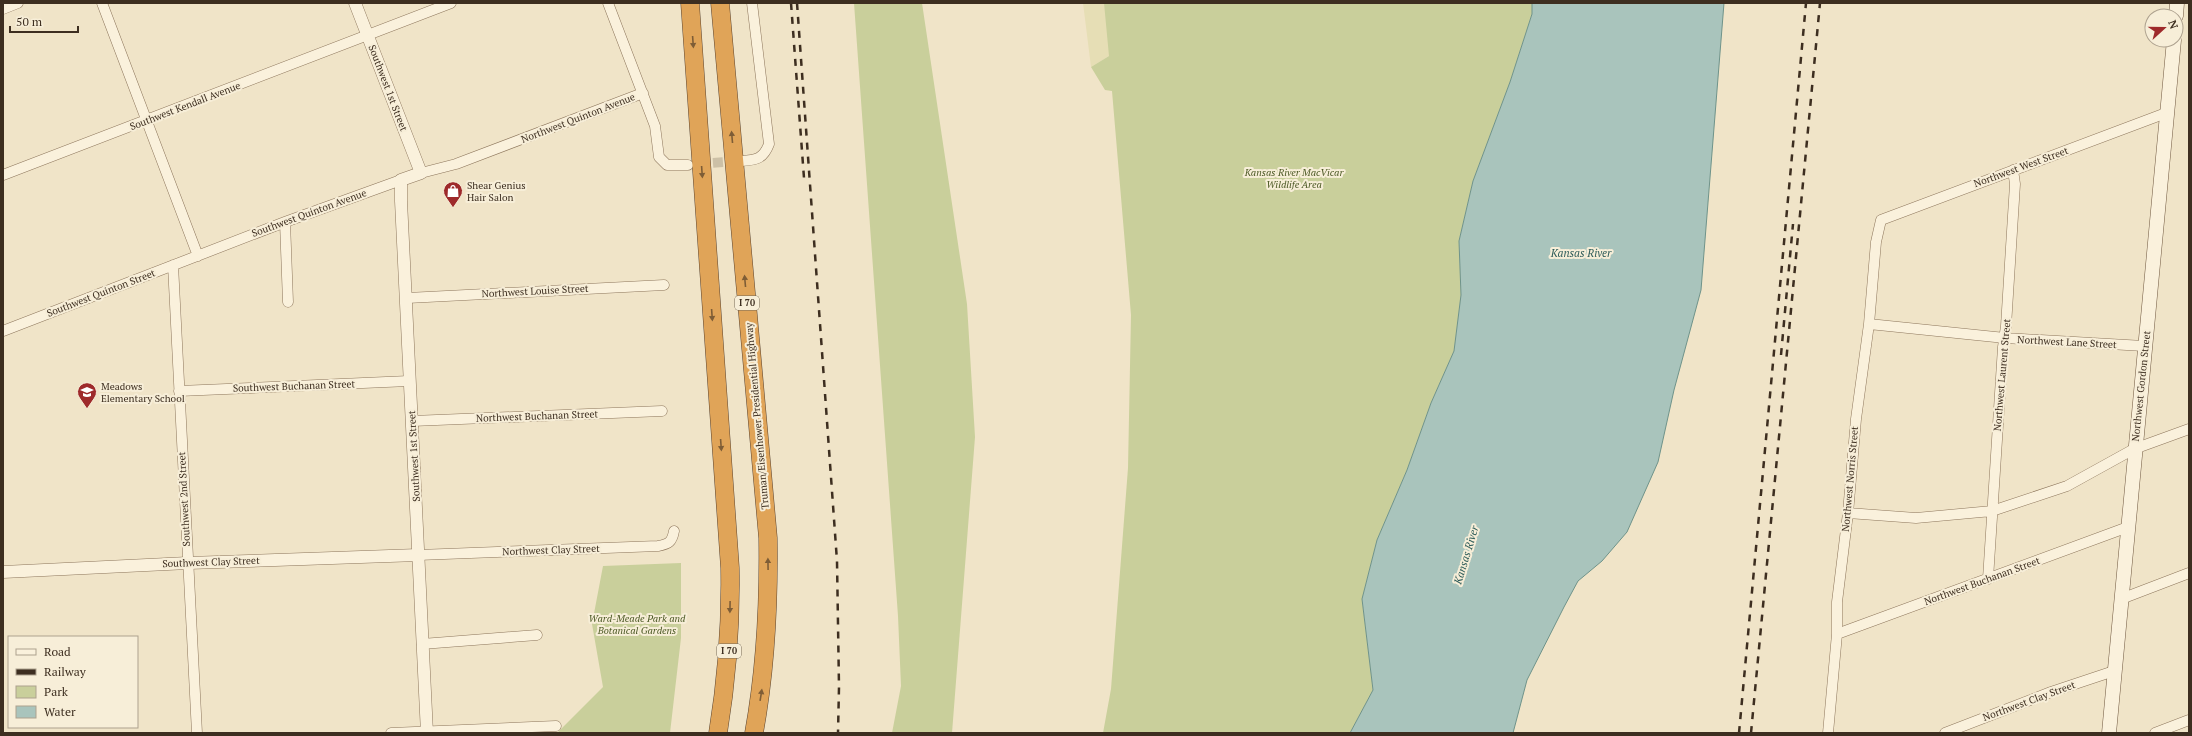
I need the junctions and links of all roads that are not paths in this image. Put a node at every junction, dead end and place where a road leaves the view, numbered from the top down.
1 (18, 3) edge
2 (102, 3) edge
3 (355, 3) edge
4 (451, 3) edge
5 (608, 3) edge
6 (690, 3) edge
7 (720, 3) edge
8 (752, 3) edge
9 (3, 9) edge
10 (368, 36) junction
11 (2173, 48) edge
12 (643, 93) junction
13 (2166, 113) junction
14 (146, 121) junction
15 (740, 161) tunnel mouth
16 (688, 165) tunnel mouth
17 (2013, 170) junction
18 (421, 173) junction
19 (3, 175) edge
20 (401, 180) junction
21 (285, 222) junction
22 (1880, 225) joint
23 (198, 256) junction
24 (173, 265) junction
25 (664, 285) dead end
26 (407, 298) junction
27 (288, 302) dead end
28 (1869, 324) junction
29 (3, 332) edge
30 (2005, 338) junction
31 (2144, 346) junction
32 (409, 382) junction
33 (179, 391) junction
34 (662, 411) dead end
35 (412, 421) junction
36 (2189, 429) edge
37 (2134, 449) junction
38 (1992, 511) junction
39 (1848, 513) junction
40 (2128, 527) junction
41 (674, 531) dead end
42 (418, 555) junction
43 (188, 563) junction
44 (3, 572) edge
45 (2189, 573) edge
46 (1988, 579) junction
47 (2121, 599) junction
48 (1837, 634) junction
49 (537, 635) dead end
50 (422, 644) junction
51 (2114, 671) junction
52 (2189, 720) edge
53 (556, 726) dead end
54 (427, 732) edge
55 (196, 733) edge
56 (391, 733) edge
57 (718, 733) edge
58 (754, 733) edge
59 (1828, 733) edge
60 (1945, 733) edge
61 (2109, 733) edge
62 (2155, 733) edge

1 - 9 street
2 - 14 street
3 - 10 street, Southwest 1st Street
4 - 10 street, Southwest Kendall Avenue
5 - 12 street
6 -> 57 highway, I 70
58 -> 7 highway, Truman/Eisenhower Presidential Highway / I 70
8 - 15 street
10 - 14 street, Southwest Kendall Avenue
10 - 18 street, Southwest 1st Street
11 - 13 main road, Northwest Gordon Street
12 - 16 street, Northwest Quinton Avenue
12 - 18 street, Northwest Quinton Avenue
13 - 17 street, Northwest West Street
13 - 31 main road, Northwest Gordon Street
14 - 19 street, Southwest Kendall Avenue
14 - 23 street
17 - 22 street, Northwest West Street
17 - 30 street, Northwest Laurent Street
18 - 20 street, Southwest Quinton Avenue
20 - 21 street, Southwest Quinton Avenue
20 - 26 street, Southwest 1st Street
21 - 23 street, Southwest Quinton Avenue
21 - 27 street
22 - 28 street, Northwest Norris Street
23 - 24 street, Southwest Quinton Street
24 - 29 street, Southwest Quinton Street
24 - 33 street, Southwest 2nd Street
25 - 26 street, Northwest Louise Street
26 - 32 street, Southwest 1st Street
28 - 30 street, Northwest Lane Street
28 - 39 street, Northwest Norris Street
30 - 31 street, Northwest Lane Street
30 - 38 street, Northwest Laurent Street
31 - 37 main road, Northwest Gordon Street
32 - 33 street, Southwest Buchanan Street
32 - 35 street, Southwest 1st Street
33 - 43 street, Southwest 2nd Street
34 - 35 street, Northwest Buchanan Street
35 - 42 street, Southwest 1st Street
36 - 37 street
37 - 38 street
37 - 40 main road, Northwest Gordon Street
38 - 39 street
38 - 46 street, Northwest Laurent Street
39 - 48 street, Northwest Norris Street
40 - 46 street, Northwest Buchanan Street
40 - 47 main road, Northwest Gordon Street
41 - 42 street, Northwest Clay Street
42 - 43 street, Southwest Clay Street
42 - 50 street, Southwest 1st Street
43 - 44 street, Southwest Clay Street
43 - 55 street, Southwest 2nd Street
45 - 47 street
46 - 48 street, Northwest Buchanan Street
47 - 51 main road, Northwest Gordon Street
48 - 59 street, Northwest Norris Street
49 - 50 street
50 - 54 street, Southwest 1st Street
51 - 60 street, Northwest Clay Street
51 - 61 main road, Northwest Gordon Street
52 - 62 street
53 - 54 street
54 - 56 street

